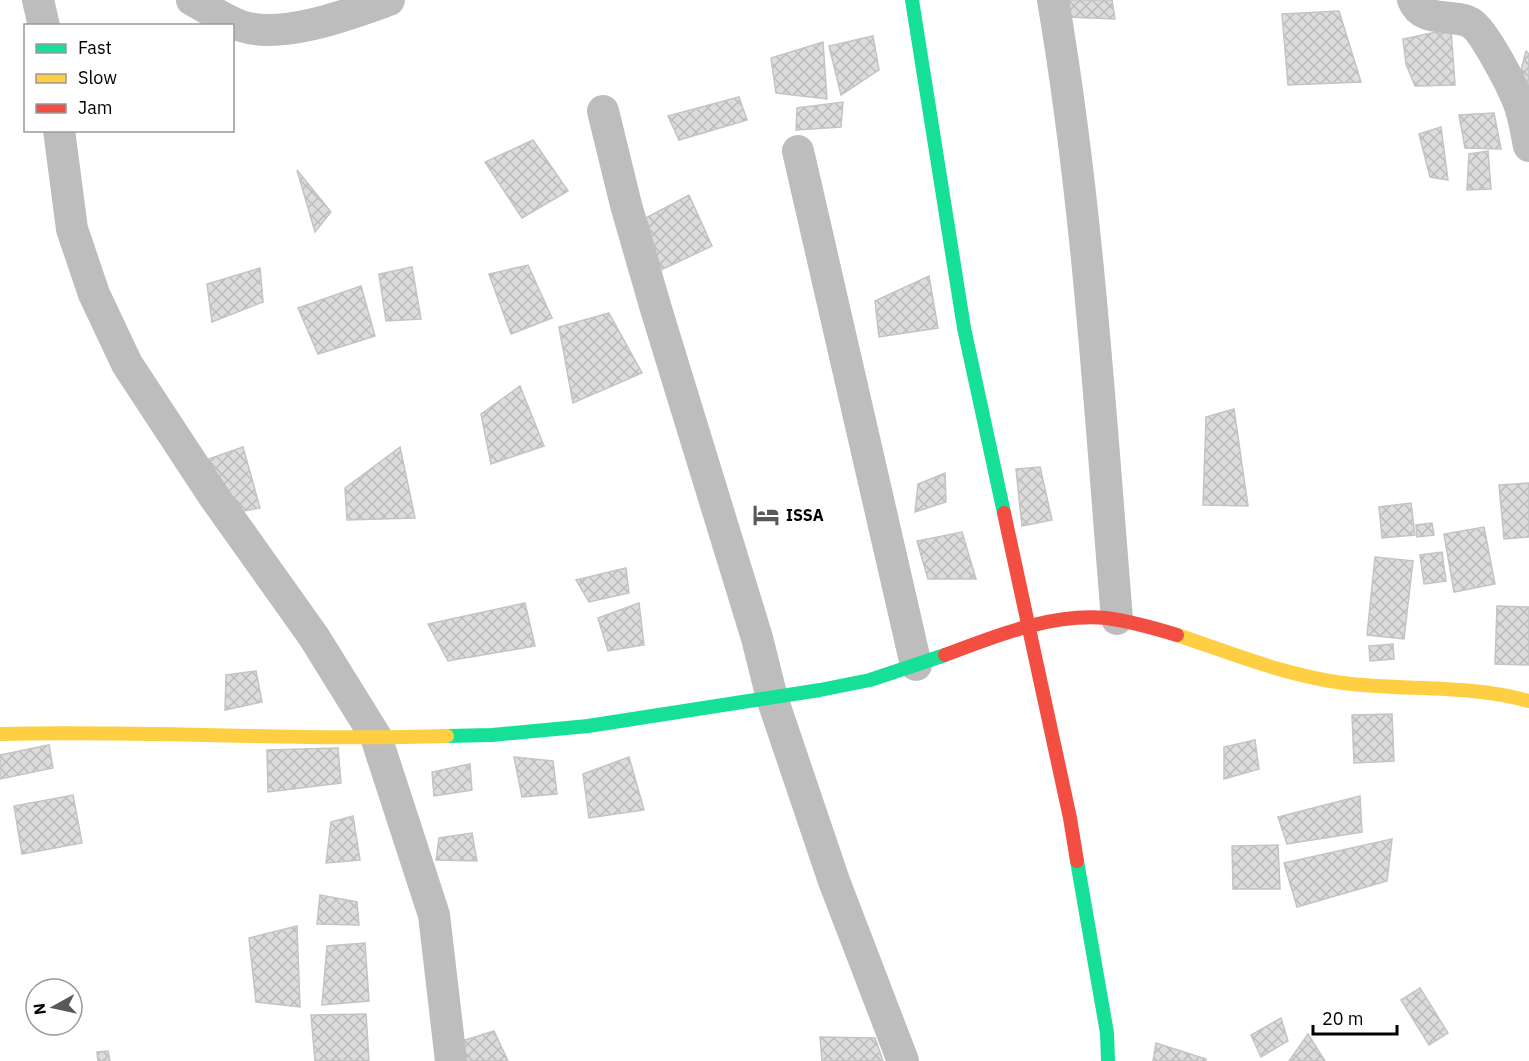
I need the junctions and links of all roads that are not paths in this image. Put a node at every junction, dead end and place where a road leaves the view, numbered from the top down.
1 (38, 0) edge
2 (192, 0) edge
3 (389, 0) edge
4 (912, 0) edge
5 (1053, 0) edge
6 (1413, 0) edge
7 (44, 24) edge
8 (603, 111) dead end
9 (59, 132) edge
10 (1529, 146) edge
11 (798, 151) dead end
12 (1117, 618) junction
13 (1028, 626) junction
14 (916, 665) junction
15 (772, 698) junction
16 (1529, 701) edge
17 (0, 734) edge
18 (376, 737) junction
19 (451, 1061) edge
20 (903, 1061) edge
21 (1108, 1061) edge

1 - 7 street
2 - 3 street
4 - 13 street
5 - 12 street
6 - 10 street
8 - 15 street
9 - 18 street
11 - 14 street
12 - 13 street
12 - 16 street
13 - 14 street
13 - 21 street
14 - 15 street
15 - 18 street
15 - 20 street
17 - 18 street
18 - 19 street

